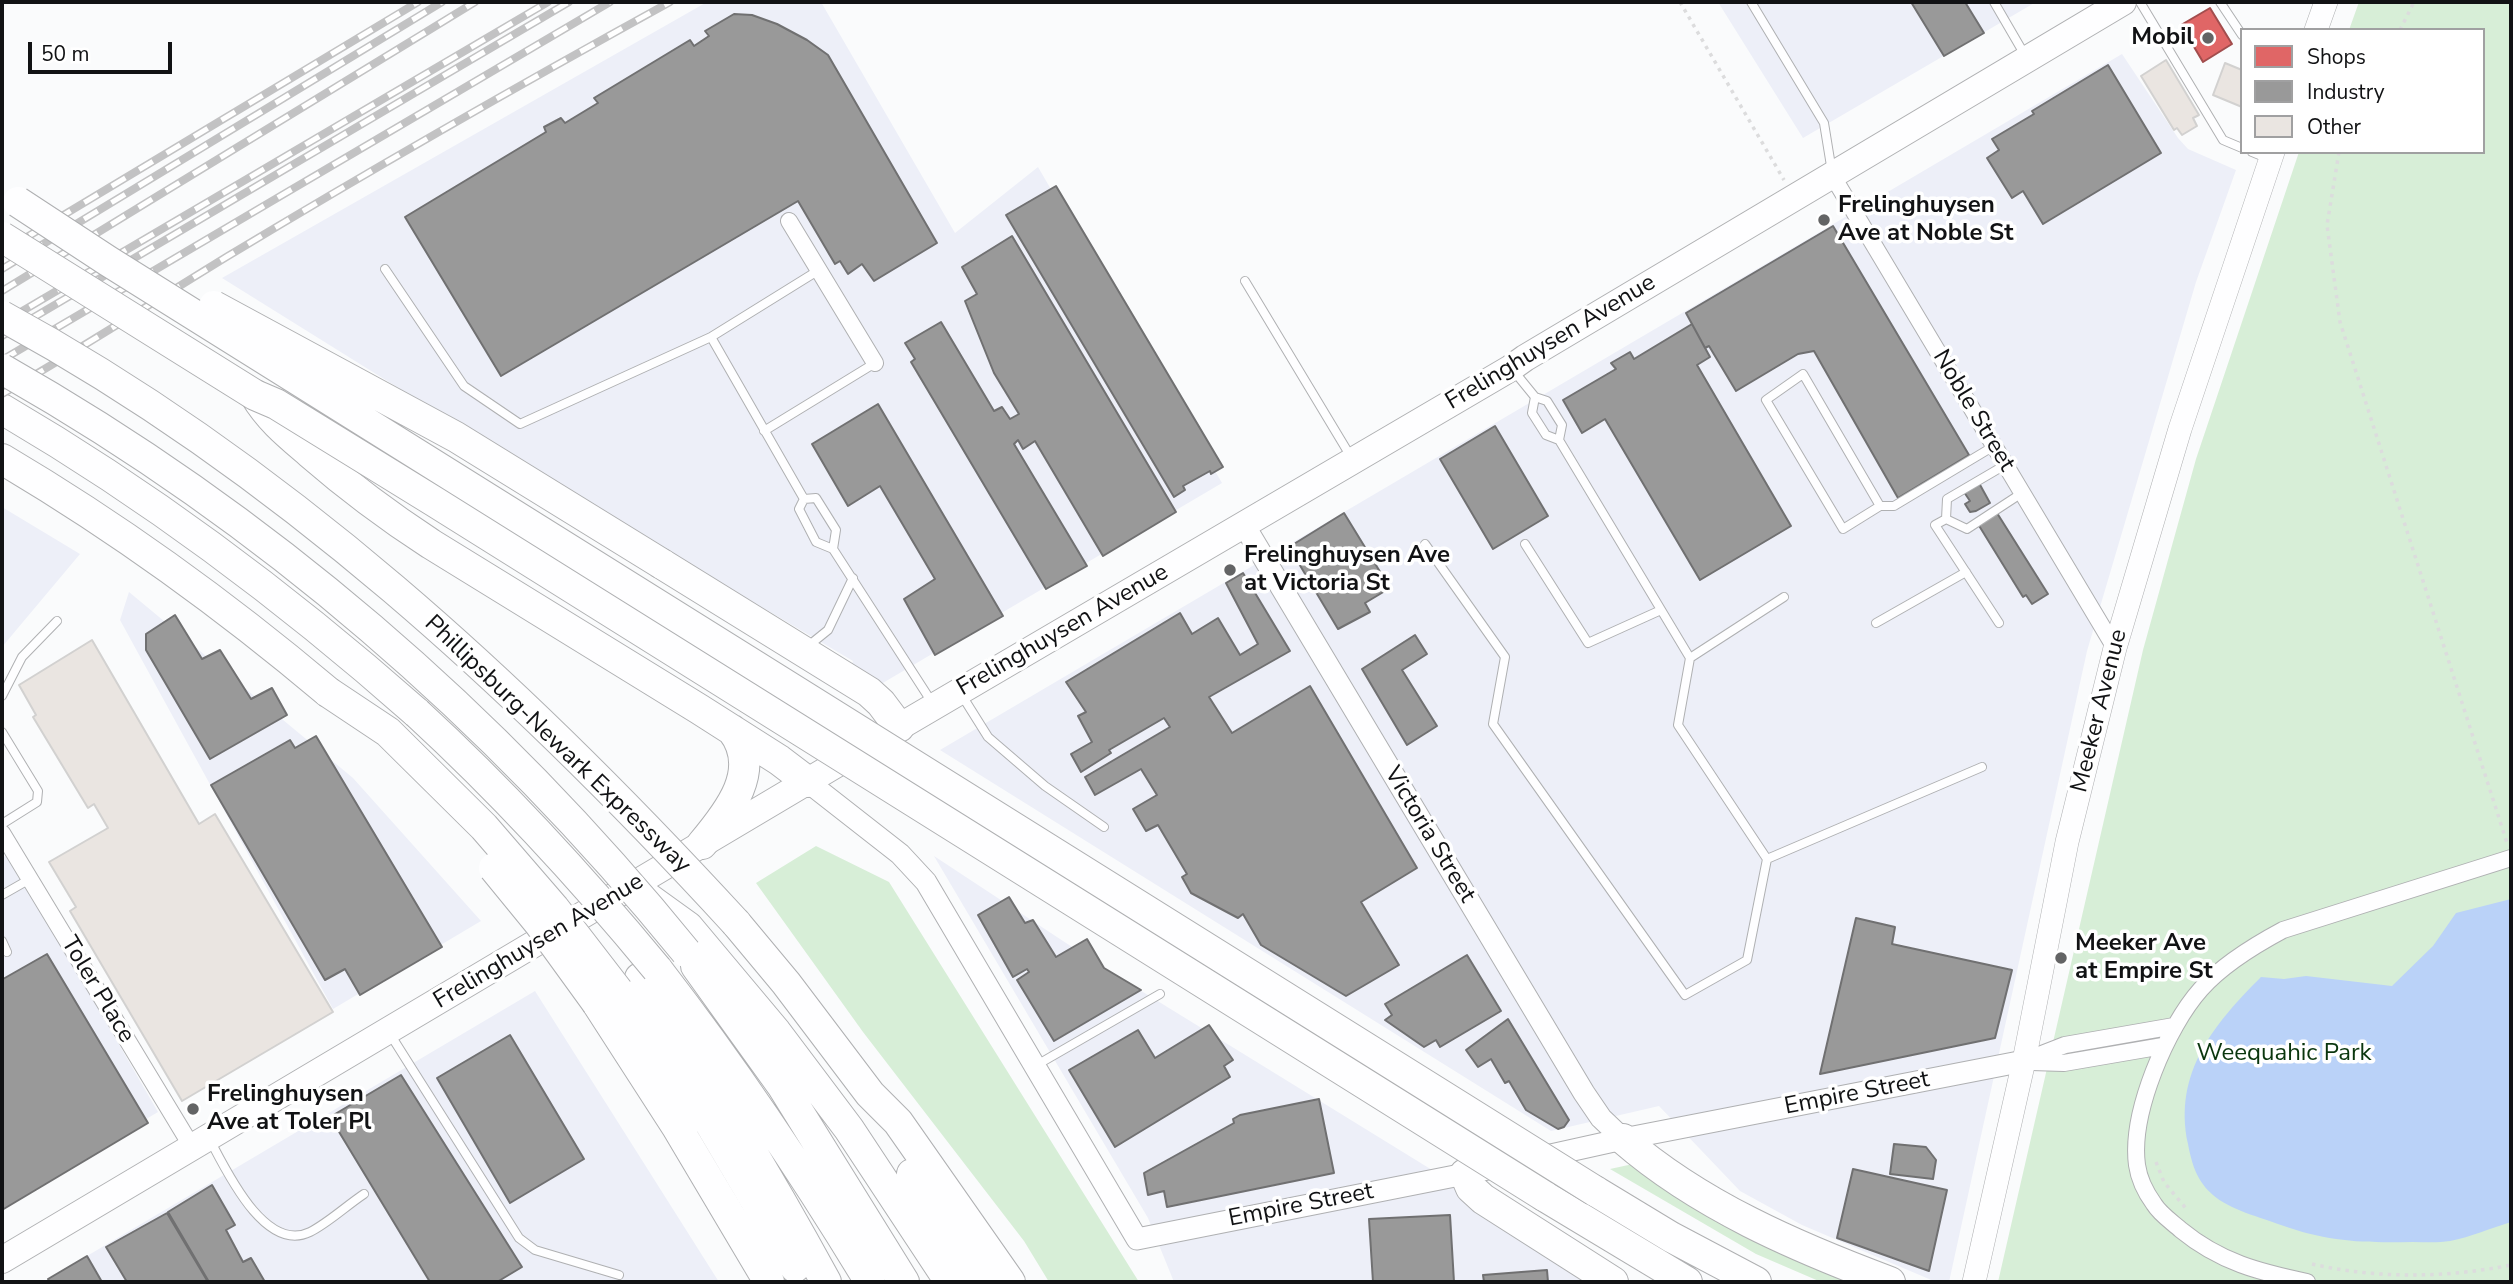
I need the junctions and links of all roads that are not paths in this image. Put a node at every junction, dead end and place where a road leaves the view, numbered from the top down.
1 (1751, 2) edge
2 (1994, 2) edge
3 (2126, 2) edge
4 (2220, 2) edge
5 (2326, 2) edge
6 (2317, 28) edge
7 (2240, 32) edge
8 (2027, 58) junction
9 (2240, 147) edge
10 (2265, 155) edge
11 (1832, 174) junction
12 (10, 196) edge
13 (789, 221) dead end
14 (2, 237) edge
15 (385, 269) dead end
16 (819, 270) junction
17 (1245, 281) dead end
18 (2, 316) edge
19 (711, 337) junction
20 (875, 363) joint
21 (1511, 368) junction
22 (2, 369) edge
23 (255, 395) junction
24 (1535, 397) junction
25 (2, 409) edge
26 (764, 430) junction
27 (1559, 440) junction
28 (1994, 446) junction
29 (2, 458) edge
30 (1352, 460) junction
31 (2006, 465) junction
32 (2022, 493) junction
33 (804, 499) junction
34 (1880, 506) junction
35 (1946, 519) junction
36 (1244, 524) junction
37 (1425, 544) dead end
38 (1525, 544) dead end
39 (833, 549) junction
40 (1966, 572) junction
41 (853, 578) junction
42 (1784, 597) dead end
43 (1661, 610) junction
44 (57, 621) dead end
45 (1999, 622) dead end
46 (1876, 623) dead end
47 (2115, 648) junction
48 (803, 650) junction
49 (1690, 658) junction
50 (960, 691) junction
51 (2, 696) edge
52 (935, 706) junction
53 (899, 727) junction
54 (732, 730) junction
55 (2, 732) edge
56 (1982, 767) dead end
57 (808, 782) junction
58 (2, 824) edge
59 (1104, 827) dead end
60 (2, 833) edge
61 (702, 844) junction
62 (2511, 857) edge
63 (1767, 859) junction
64 (30, 879) junction
65 (2, 895) edge
66 (2, 941) edge
67 (693, 947) junction
68 (7, 952) dead end
69 (628, 985) junction
70 (1160, 994) dead end
71 (2174, 1026) junction
72 (388, 1031) junction
73 (2163, 1046) junction
74 (2024, 1061) junction
75 (1035, 1066) junction
76 (1623, 1139) junction
77 (200, 1143) junction
78 (1465, 1174) junction
79 (363, 1194) dead end
80 (939, 1219) junction
81 (2, 1260) edge
82 (899, 1272) edge
83 (619, 1275) dead end
84 (769, 1282) edge
85 (804, 1282) edge
86 (826, 1282) edge
87 (870, 1282) edge
88 (950, 1282) edge
89 (981, 1282) edge
90 (1010, 1282) edge
91 (1614, 1282) edge
92 (1687, 1282) edge
93 (1756, 1282) edge
94 (1890, 1282) edge
95 (1974, 1282) edge
96 (2307, 1282) edge

1 - 11 lane
2 - 8 lane
3 - 8 main road, Frelinghuysen Avenue
3 - 9 lane
4 - 7 lane
5 - 6 main road
8 - 11 main road, Frelinghuysen Avenue
10 - 47 main road, Meeker Avenue
11 - 21 main road, Frelinghuysen Avenue
11 - 28 street, Noble Street
12 - 48 highway, bridge
12 - 93 highway, bridge
13 - 16 street
14 - 23 highway, bridge
15 - 19 lane
16 - 19 lane
16 - 20 street
17 - 30 lane
18 - 80 highway, Phillipsburg-Newark Expressway, bridge
19 - 26 lane
20 - 26 lane
21 - 24 lane
21 - 30 main road, Frelinghuysen Avenue
22 - 67 highway, Phillipsburg-Newark Expressway, bridge
23 - 54 highway
23 - 92 highway, bridge
24 - 27 lane
24 - 27 lane
25 - 69 highway, bridge
26 - 33 lane
27 - 43 lane
28 - 31 street, Noble Street
28 - 34 lane
29 - 69 highway, bridge
30 - 36 main road, Frelinghuysen Avenue
31 - 32 street, Noble Street
31 - 35 lane
32 - 35 lane
32 - 47 street, Noble Street
33 - 39 lane
33 - 39 lane
34 - 34 lane
35 - 40 lane
36 - 50 main road, Frelinghuysen Avenue
36 - 76 street, Victoria Street
37 - 63 lane
38 - 43 lane
39 - 41 lane
40 - 45 lane
40 - 46 lane
41 - 48 lane
41 - 52 lane
42 - 49 lane
43 - 49 lane
44 - 51 lane
47 - 74 main road, Meeker Avenue
48 - 53 highway
49 - 63 lane
50 - 52 main road, Frelinghuysen Avenue
50 - 59 lane
52 - 53 main road, Frelinghuysen Avenue
53 - 57 main road, Frelinghuysen Avenue
54 - 57 highway
54 - 61 highway
55 - 58 lane
56 - 63 lane
57 - 61 main road, Frelinghuysen Avenue
57 - 75 street, Empire Street
60 - 64 street, Toler Place
61 - 72 main road, Frelinghuysen Avenue
62 - 71 street
64 - 65 lane
64 - 77 street, Toler Place
66 - 68 lane
67 - 80 highway
67 - 82 highway, Phillipsburg-Newark Expressway
69 - 84 highway
69 - 85 highway
69 - 86 highway
69 - 87 highway
70 - 75 lane
71 - 73 street
71 - 74 street
72 - 77 main road, Frelinghuysen Avenue
72 - 83 lane
73 - 74 street
73 - 96 street
74 - 76 street, Empire Street
74 - 95 main road, Meeker Avenue
75 - 78 street, Empire Street
76 - 78 street, Empire Street
76 - 94 highway
77 - 79 lane
77 - 81 main road, Frelinghuysen Avenue
78 - 91 highway
80 - 88 highway
80 - 89 highway
80 - 90 highway

